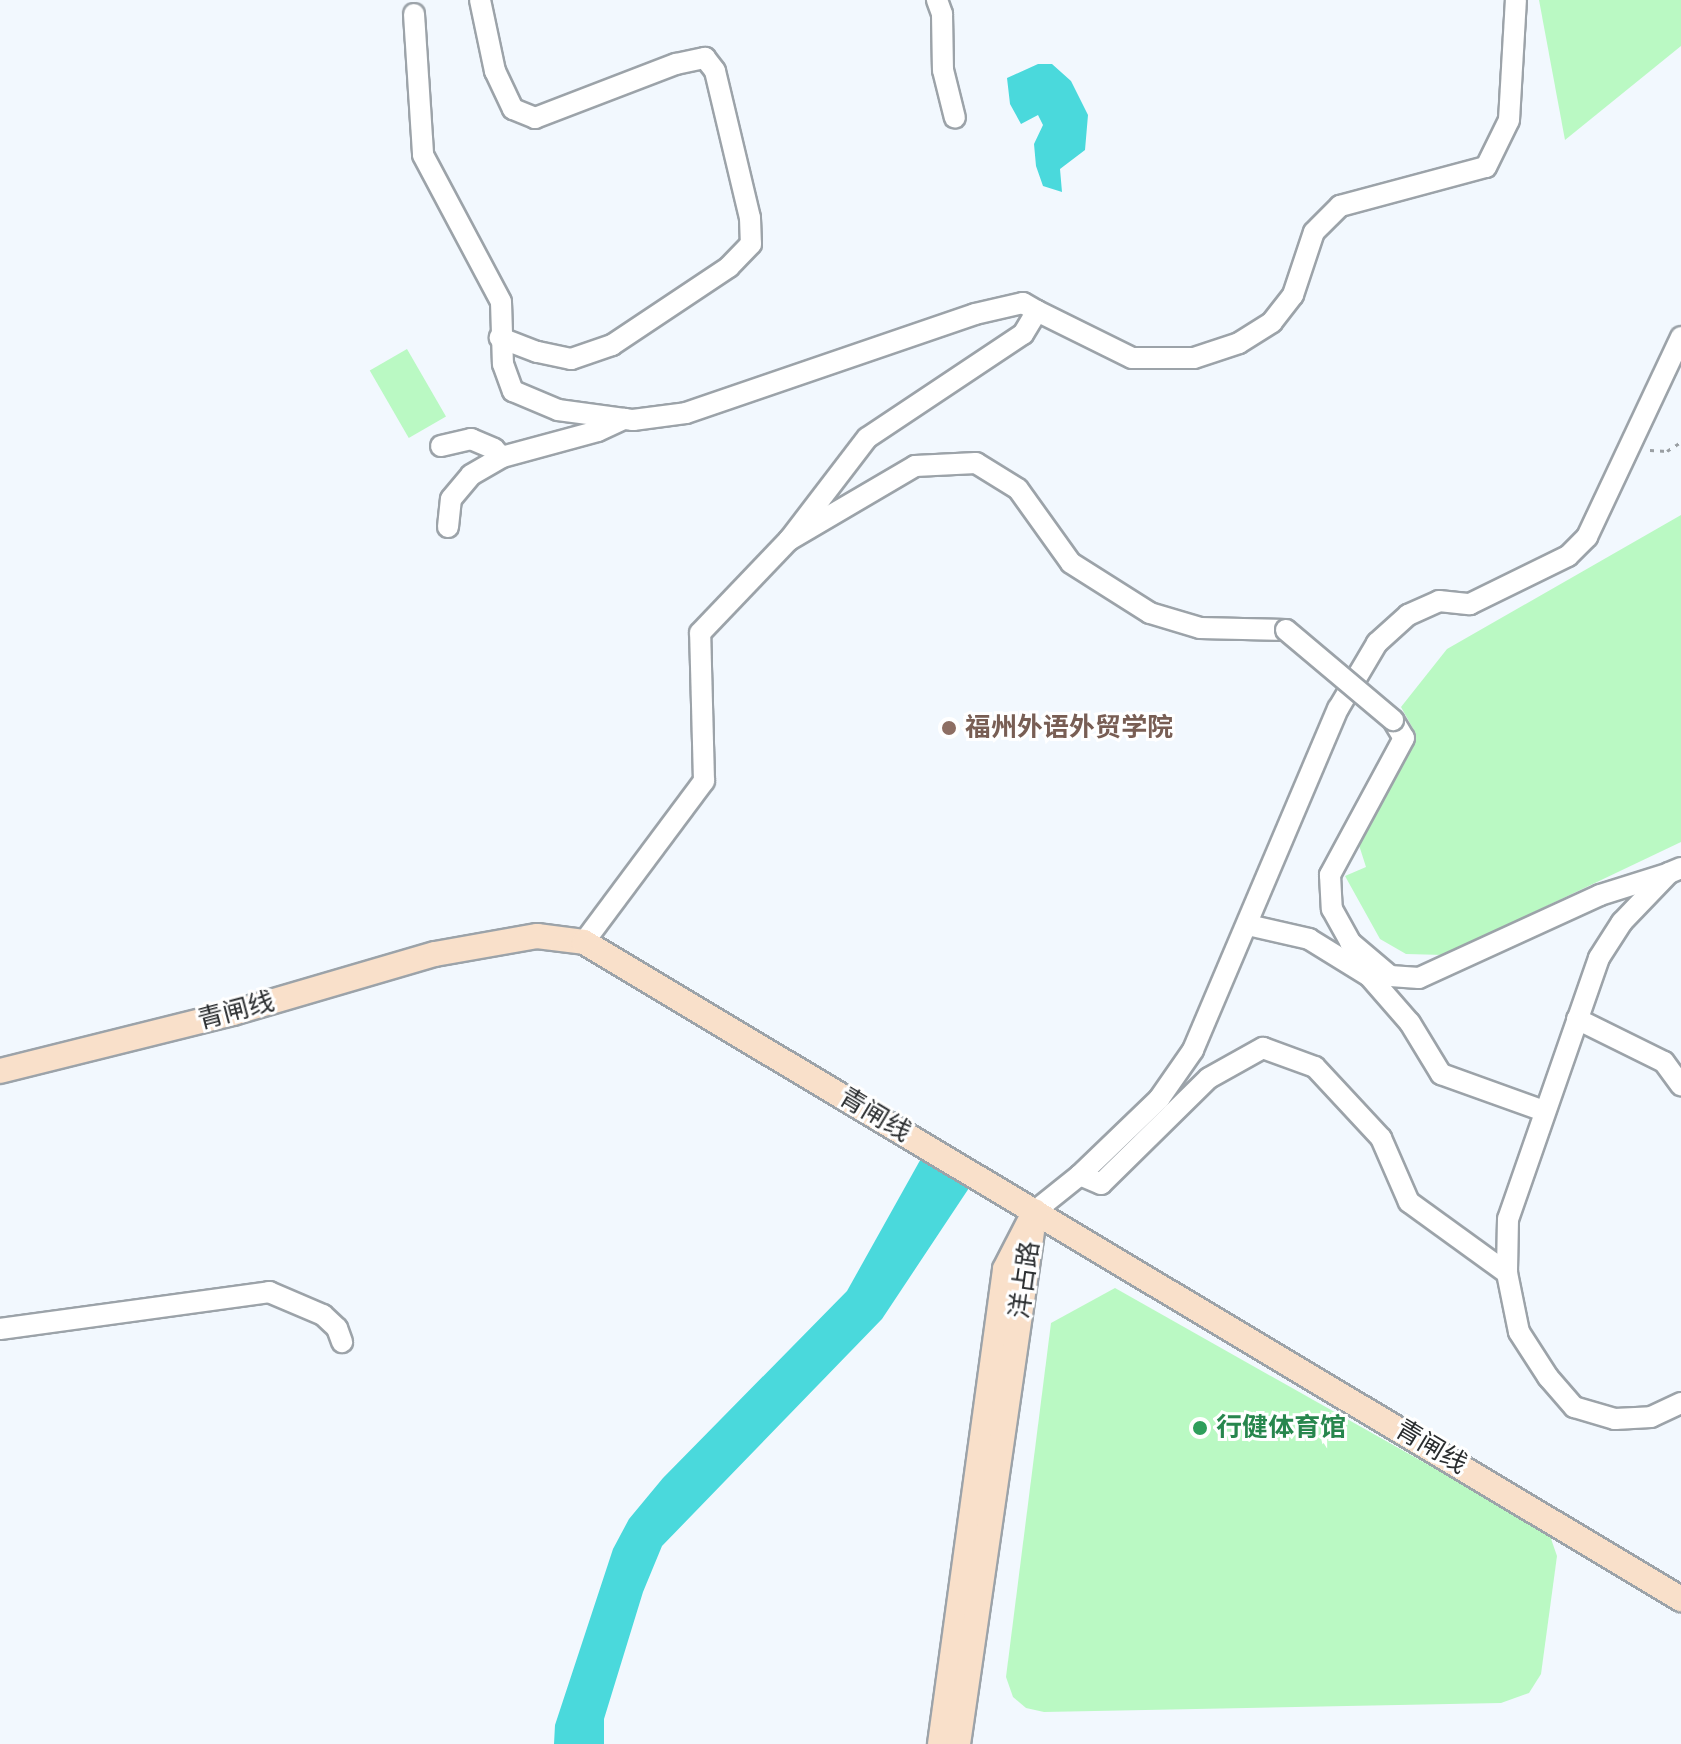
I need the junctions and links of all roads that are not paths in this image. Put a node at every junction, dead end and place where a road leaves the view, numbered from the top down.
1 (480, 0) edge
2 (937, 0) edge
3 (1516, 0) edge
4 (414, 14) dead end
5 (955, 118) dead end
6 (1037, 311) junction
7 (1681, 337) edge
8 (500, 338) junction
9 (624, 419) junction
10 (441, 446) dead end
11 (502, 457) junction
12 (448, 527) dead end
13 (789, 540) junction
14 (1675, 870) edge
15 (1248, 925) junction
16 (584, 942) junction
17 (1577, 1019) junction
18 (0, 1071) edge
19 (1681, 1085) edge
20 (1544, 1111) junction
21 (1080, 1175) junction
22 (1035, 1211) junction
23 (1507, 1273) junction
24 (0, 1329) edge
25 (342, 1342) dead end
26 (1681, 1403) edge
27 (1681, 1599) edge
28 (940, 1744) edge
29 (958, 1744) edge

1 - 8 street
2 - 5 street
3 - 6 street
4 - 8 street
6 - 9 street
6 - 13 street
7 - 15 street
8 - 9 street
9 - 11 street
10 - 11 street
11 - 12 street
13 - 14 street, bridge
13 - 16 street
14 - 17 street
15 - 20 street
15 - 21 street
16 - 18 main road, 青闸线
16 - 22 main road, 青闸线
17 - 19 street
17 - 20 street
20 - 23 street
21 - 22 street
21 - 23 street
22 - 27 main road, 青闸线
22 - 28 main road, 洋占路
22 - 29 main road, 洋占路
23 - 26 street
24 - 25 street

